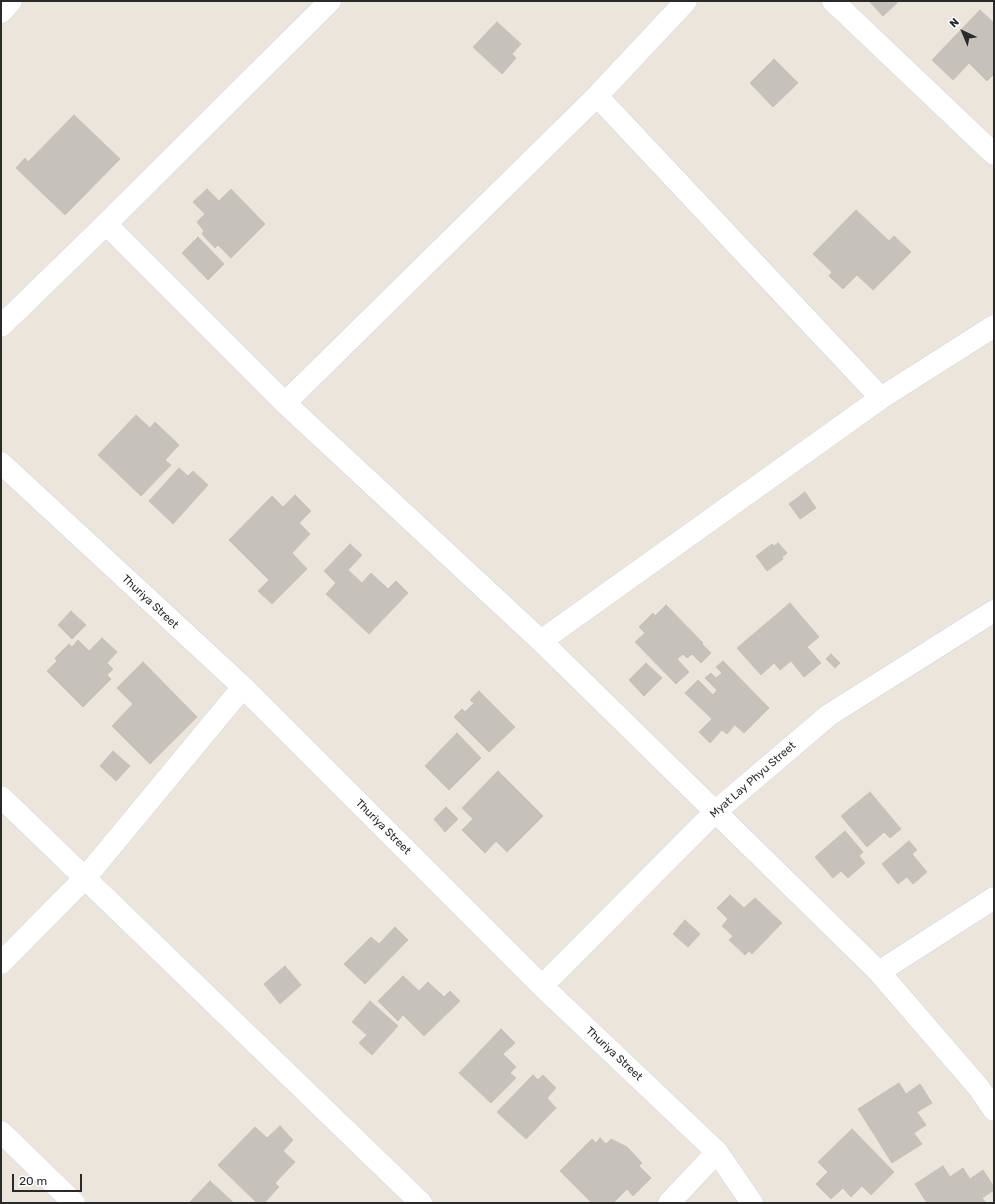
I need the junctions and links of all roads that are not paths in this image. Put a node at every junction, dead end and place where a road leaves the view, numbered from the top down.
1 (11, 1) edge
2 (330, 1) edge
3 (686, 1) edge
4 (832, 1) edge
5 (1, 12) edge
6 (597, 96) junction
7 (994, 154) edge
8 (106, 224) junction
9 (1, 326) edge
10 (994, 326) edge
11 (881, 398) junction
12 (284, 403) junction
13 (1, 463) edge
14 (994, 611) edge
15 (541, 641) junction
16 (243, 688) junction
17 (1, 798) edge
18 (715, 812) junction
19 (85, 878) junction
20 (994, 898) edge
21 (1, 963) edge
22 (879, 972) junction
23 (542, 986) junction
24 (994, 1110) edge
25 (1, 1132) edge
26 (717, 1152) junction
27 (74, 1203) edge
28 (421, 1203) edge
29 (670, 1203) edge
30 (752, 1203) edge

1 - 5 street
2 - 8 street
3 - 6 street
4 - 7 street
6 - 11 street
6 - 12 street
8 - 9 street
8 - 12 street
10 - 11 street
11 - 15 street
12 - 15 street
13 - 16 street, Thuriya Street
14 - 18 street, Myat Lay Phyu Street
15 - 18 street
16 - 19 street
16 - 23 street, Thuriya Street
17 - 19 street
18 - 22 street
18 - 23 street, Myat Lay Phyu Street
19 - 21 street
19 - 28 street
20 - 22 street
22 - 24 street
23 - 26 street, Thuriya Street
25 - 27 street
26 - 29 street
26 - 30 street, Thuriya Street

